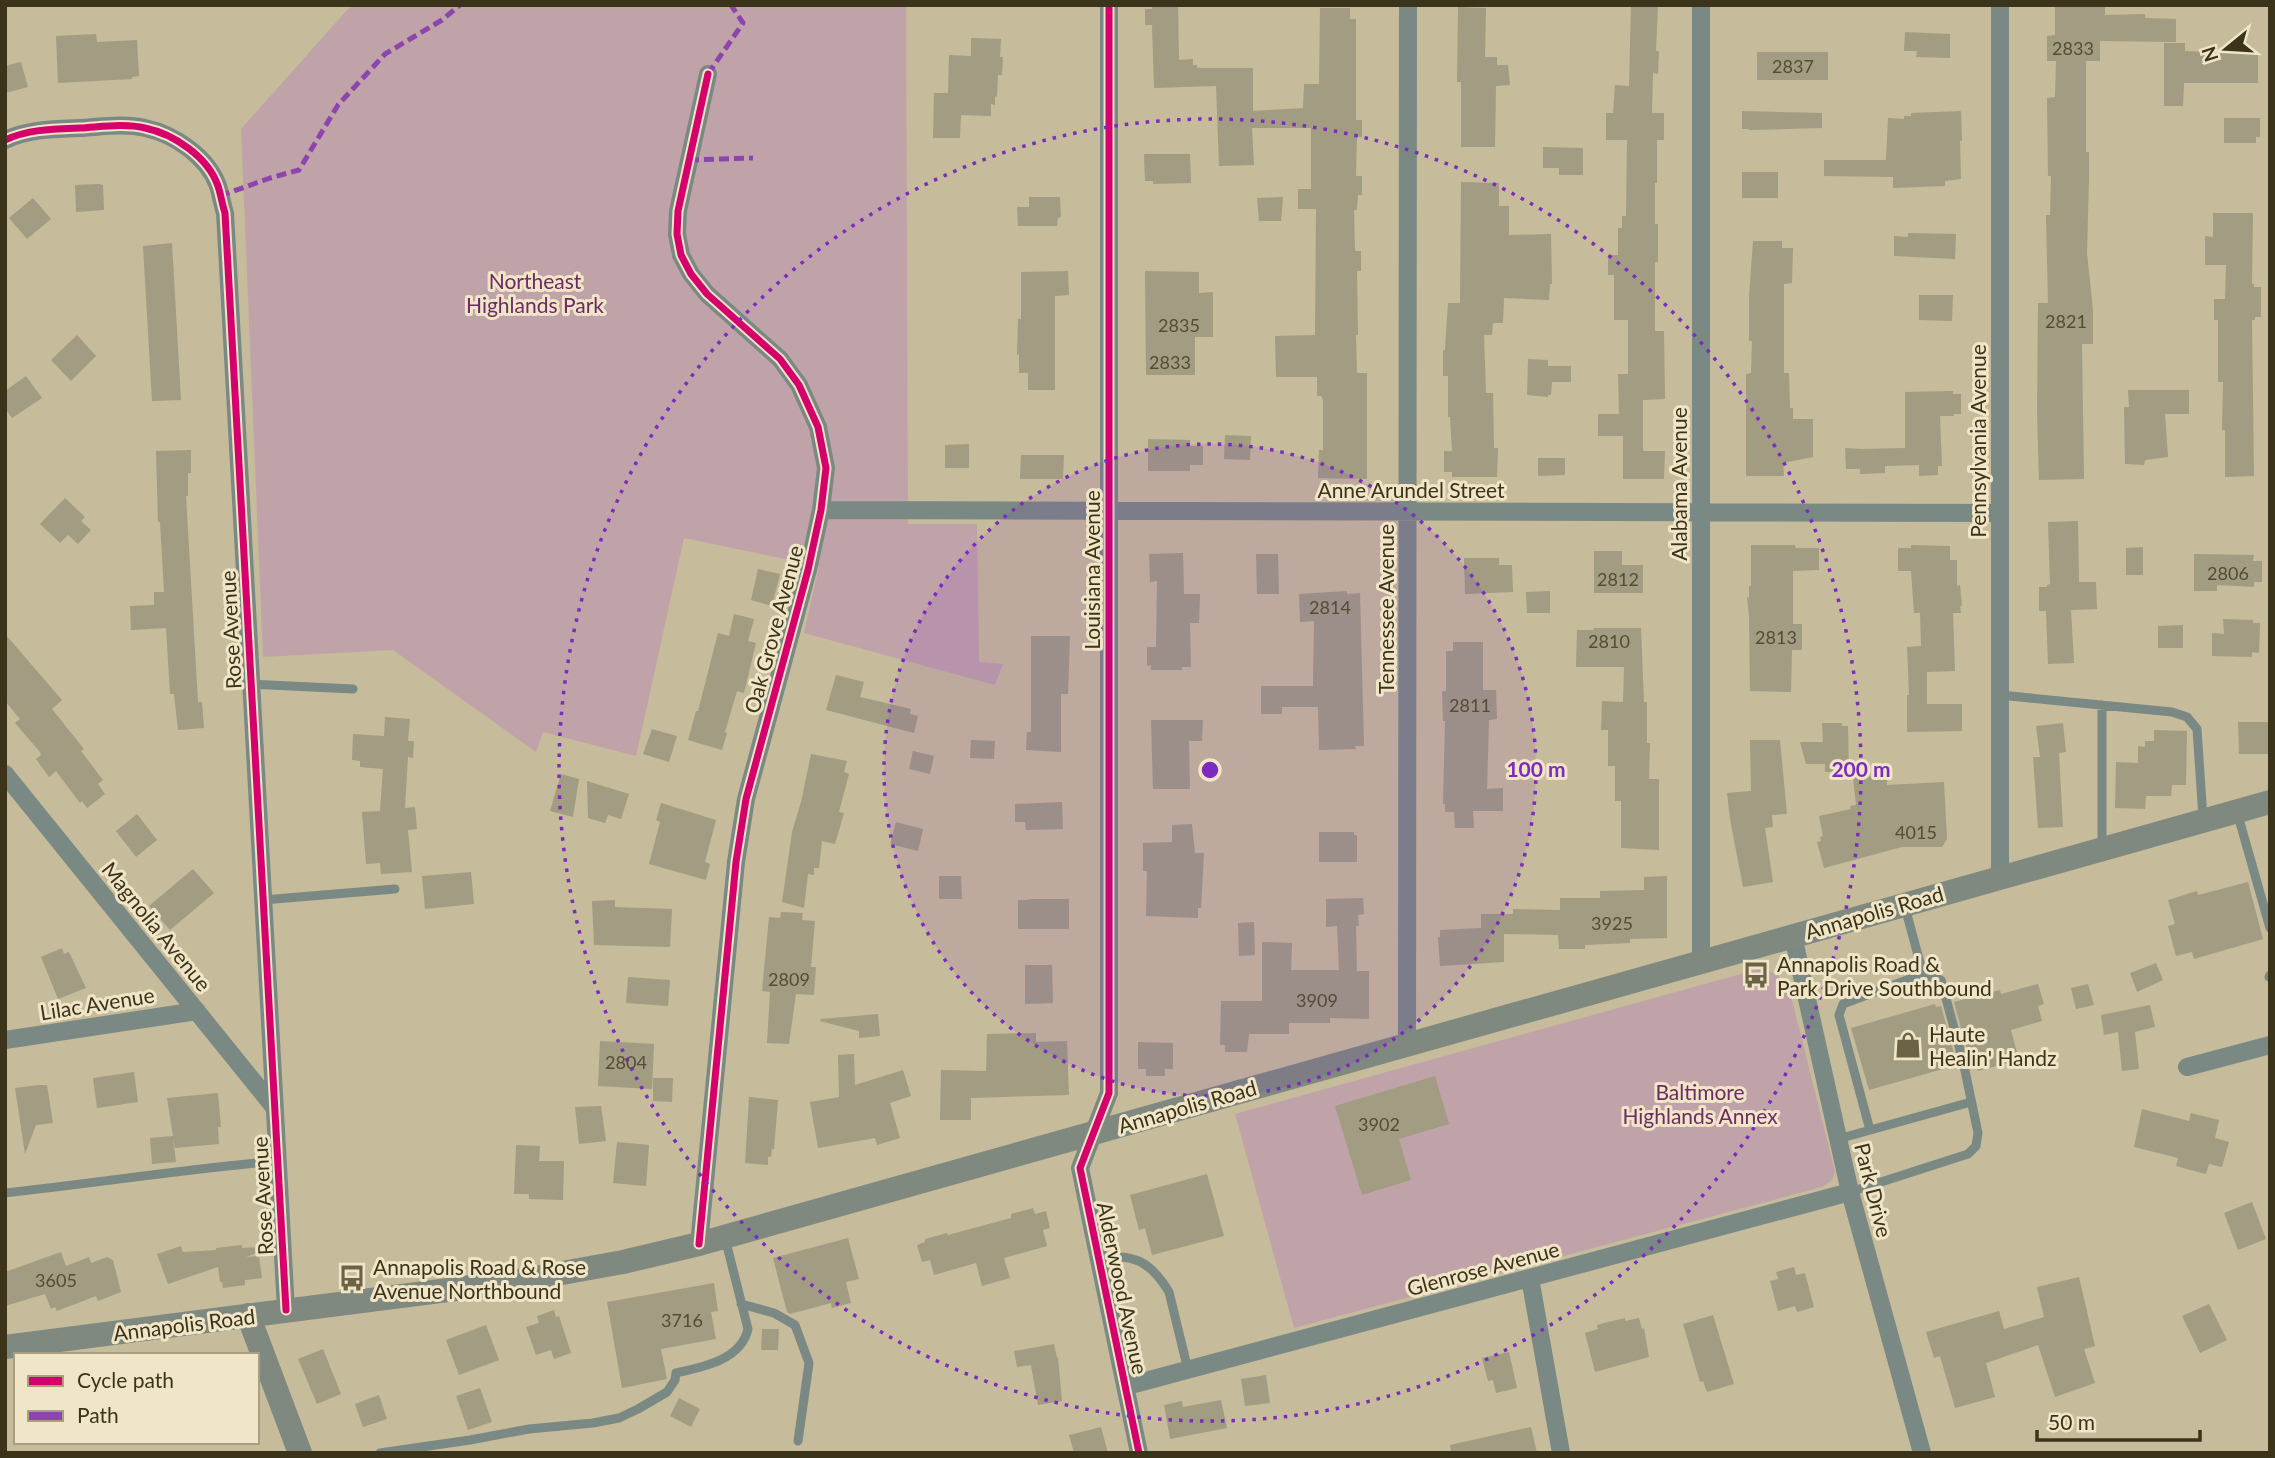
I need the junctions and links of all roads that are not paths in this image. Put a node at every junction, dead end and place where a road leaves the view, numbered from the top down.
1 (1109, 5) edge
2 (1408, 5) edge
3 (1701, 5) edge
4 (2000, 5) edge
5 (708, 74) dead end
6 (5, 140) edge
7 (821, 510) junction
8 (1108, 511) junction
9 (1408, 512) junction
10 (1701, 513) junction
11 (2000, 513) junction
12 (251, 684) junction
13 (353, 689) dead end
14 (2000, 695) junction
15 (2102, 705) junction
16 (5, 774) edge
17 (2270, 802) edge
18 (2237, 811) junction
19 (2204, 820) junction
20 (2102, 848) junction
21 (2000, 876) junction
22 (395, 889) dead end
23 (263, 900) junction
24 (1904, 904) junction
25 (2270, 928) edge
26 (1793, 936) junction
27 (1701, 962) junction
28 (1923, 974) junction
29 (197, 1011) junction
30 (5, 1040) edge
31 (1408, 1044) junction
32 (2270, 1045) edge
33 (2187, 1067) dead end
34 (1971, 1102) junction
35 (274, 1107) junction
36 (1870, 1130) junction
37 (1094, 1132) junction
38 (1838, 1139) junction
39 (277, 1161) junction
40 (1850, 1192) junction
41 (5, 1193) edge
42 (725, 1236) junction
43 (699, 1244) junction
44 (1099, 1259) junction
45 (1530, 1278) junction
46 (741, 1304) junction
47 (286, 1310) junction
48 (248, 1315) junction
49 (5, 1347) edge
50 (1188, 1370) junction
51 (1127, 1386) junction
52 (799, 1441) dead end
53 (300, 1453) edge
54 (380, 1453) edge
55 (1139, 1453) edge
56 (1561, 1453) edge
57 (1922, 1453) edge

1 - 8 street, Louisiana Avenue
2 - 9 street, Tennessee Avenue
3 - 10 street, Alabama Avenue
4 - 11 street, Pennsylvania Avenue
5 - 7 street, Oak Grove Avenue
6 - 12 street, Rose Avenue
7 - 8 street, Anne Arundel Street
7 - 43 street, Oak Grove Avenue
8 - 9 street, Anne Arundel Street
8 - 37 street, Louisiana Avenue
9 - 10 street, Anne Arundel Street
9 - 31 street, Tennessee Avenue
10 - 11 street, Anne Arundel Street
10 - 27 street, Alabama Avenue
11 - 14 street, Pennsylvania Avenue
12 - 13 lane
12 - 23 street, Rose Avenue
14 - 15 lane
14 - 21 street, Pennsylvania Avenue
15 - 19 lane
15 - 20 lane
16 - 29 street, Magnolia Avenue
17 - 18 main road, Annapolis Road
18 - 19 main road, Annapolis Road
18 - 25 lane
19 - 20 main road, Annapolis Road
20 - 21 main road, Annapolis Road
21 - 24 main road, Annapolis Road
22 - 23 lane
23 - 35 street, Rose Avenue
24 - 26 main road, Annapolis Road
24 - 28 lane
26 - 27 main road, Annapolis Road
26 - 38 street, Park Drive
27 - 31 main road, Annapolis Road
28 - 34 lane
28 - 36 lane
29 - 30 street, Lilac Avenue
29 - 35 street, Magnolia Avenue
31 - 37 main road, Annapolis Road
32 - 33 street
34 - 36 lane
34 - 40 lane
35 - 39 street, Rose Avenue
36 - 38 lane
37 - 42 main road, Annapolis Road
37 - 44 street, Alderwood Avenue
38 - 40 street, Park Drive
39 - 41 lane
39 - 47 street, Rose Avenue
40 - 45 street, Glenrose Avenue
40 - 57 street, Park Drive
42 - 43 main road, Annapolis Road
42 - 46 lane
43 - 47 main road, Annapolis Road
44 - 50 lane
44 - 51 street, Alderwood Avenue
45 - 50 street, Glenrose Avenue
45 - 56 street
46 - 52 lane
46 - 54 lane
47 - 48 main road, Annapolis Road
48 - 49 main road, Annapolis Road
48 - 53 main road
50 - 51 street, Glenrose Avenue
51 - 55 street, Alderwood Avenue

